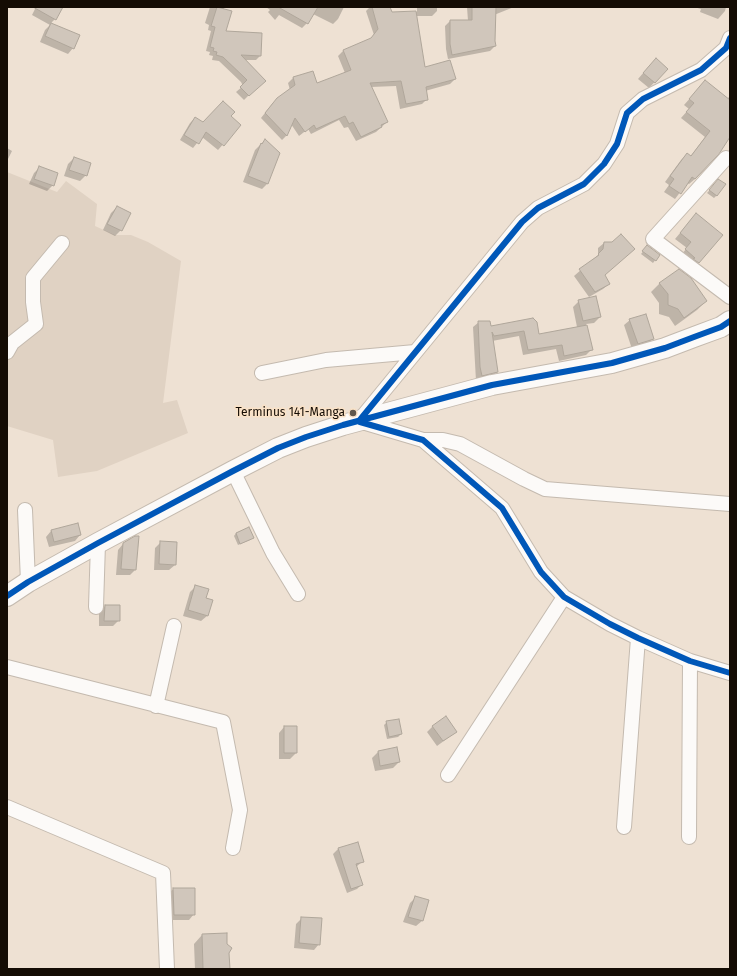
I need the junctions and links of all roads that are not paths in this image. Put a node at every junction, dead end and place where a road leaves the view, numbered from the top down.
1 (730, 38) edge
2 (726, 158) dead end
3 (62, 243) dead end
4 (730, 297) edge
5 (730, 321) edge
6 (7, 352) edge
7 (415, 352) junction
8 (262, 373) dead end
9 (359, 422) junction
10 (423, 440) junction
11 (233, 471) junction
12 (730, 504) edge
13 (25, 510) dead end
14 (98, 543) junction
15 (28, 582) junction
16 (298, 594) dead end
17 (7, 596) edge
18 (564, 597) junction
19 (96, 607) dead end
20 (174, 626) dead end
21 (638, 638) junction
22 (690, 660) junction
23 (7, 667) edge
24 (730, 673) edge
25 (156, 706) junction
26 (448, 775) dead end
27 (7, 807) edge
28 (624, 827) dead end
29 (689, 837) dead end
30 (233, 848) dead end
31 (167, 969) edge

1 - 7 street
2 - 4 street
3 - 6 street
5 - 9 street
7 - 8 street
7 - 9 street
9 - 10 street
9 - 11 street
10 - 12 street
10 - 18 street
11 - 14 street
11 - 16 street
13 - 15 street
14 - 15 street
14 - 19 street
15 - 17 street
18 - 21 street
18 - 26 street
20 - 25 street
21 - 22 street
21 - 28 street
22 - 24 street
22 - 29 street
23 - 25 street
25 - 30 street
27 - 31 street

